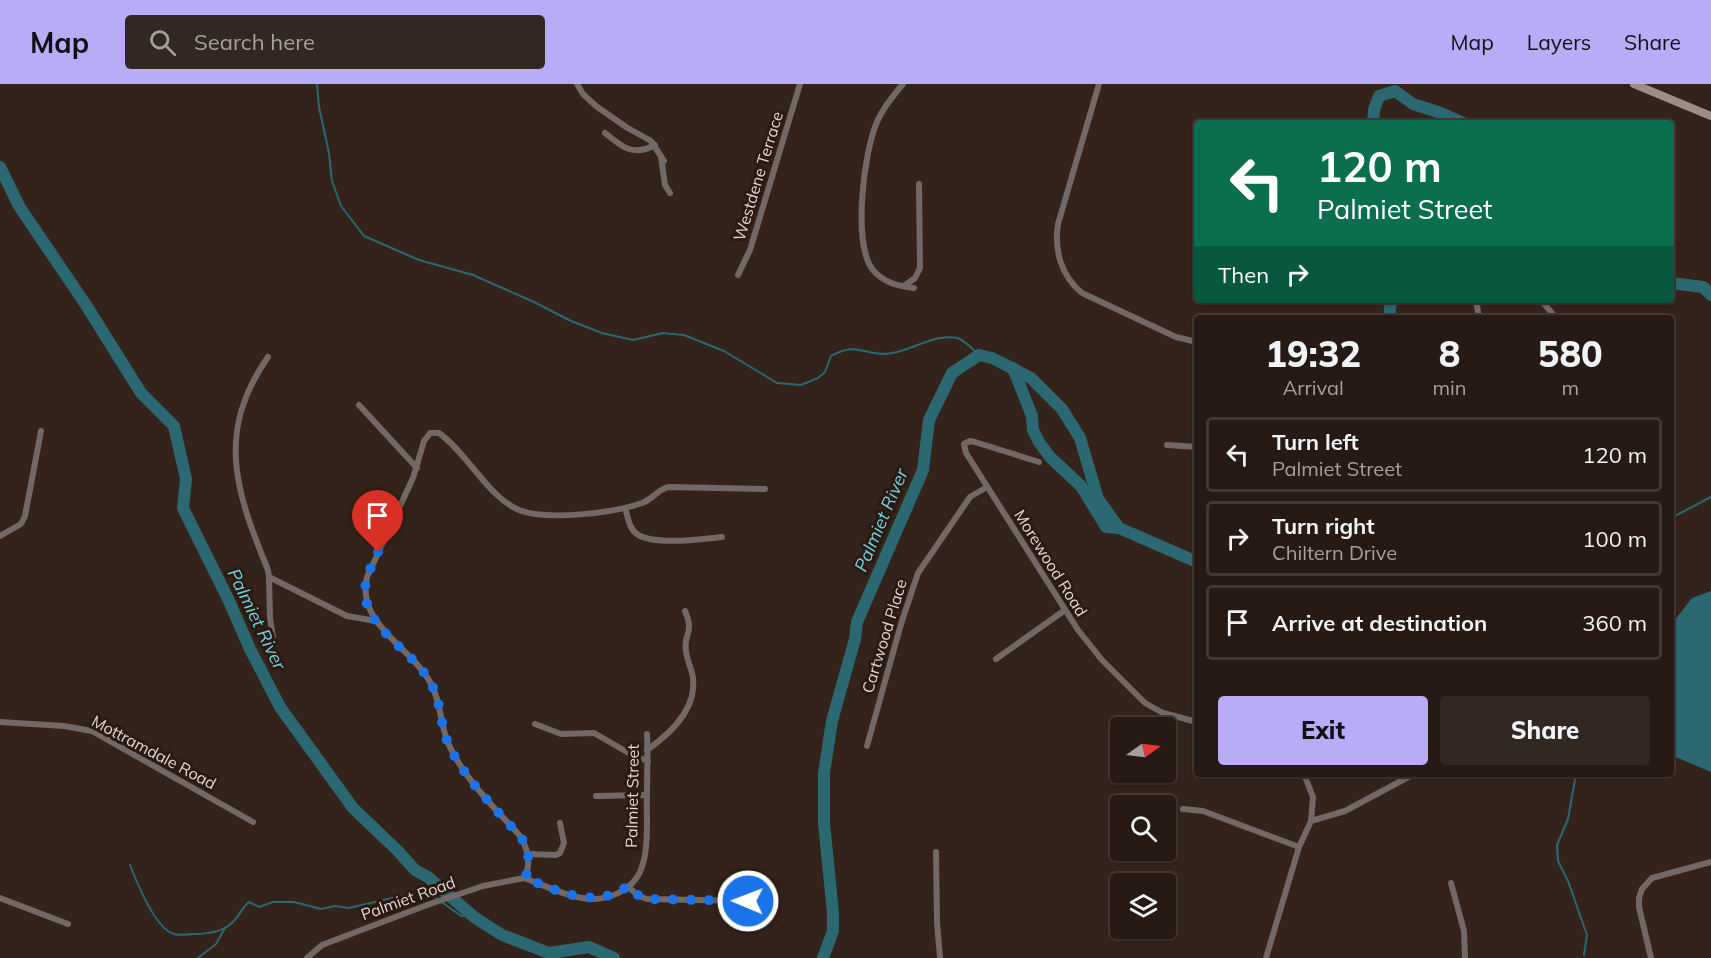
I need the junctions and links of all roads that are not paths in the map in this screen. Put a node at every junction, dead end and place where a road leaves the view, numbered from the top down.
1 (577, 84) edge
2 (800, 84) edge
3 (903, 84) edge
4 (1099, 84) edge
5 (1634, 84) edge
6 (1711, 116) edge
7 (605, 133) dead end
8 (655, 145) junction
9 (919, 184) dead end
10 (670, 193) dead end
11 (738, 275) dead end
12 (903, 287) junction
13 (914, 288) dead end
14 (1544, 303) edge
15 (1554, 315) edge
16 (1194, 341) edge
17 (268, 357) dead end
18 (359, 405) dead end
19 (41, 431) dead end
20 (1167, 445) dead end
21 (1194, 447) edge
22 (1039, 462) dead end
23 (417, 468) junction
24 (987, 487) junction
25 (765, 489) dead end
26 (625, 508) junction
27 (0, 536) edge
28 (722, 537) dead end
29 (269, 577) junction
30 (1065, 610) junction
31 (686, 611) dead end
32 (376, 621) junction
33 (273, 637) dead end
34 (996, 659) dead end
35 (1194, 721) edge
36 (0, 722) edge
37 (536, 724) dead end
38 (647, 734) dead end
39 (867, 746) dead end
40 (647, 750) junction
41 (648, 761) junction
42 (1305, 777) edge
43 (1408, 777) edge
44 (647, 795) junction
45 (596, 796) dead end
46 (1183, 809) dead end
47 (1311, 821) junction
48 (253, 822) dead end
49 (560, 823) dead end
50 (1299, 847) junction
51 (936, 852) dead end
52 (528, 855) junction
53 (1711, 862) edge
54 (525, 878) junction
55 (1451, 883) dead end
56 (628, 886) junction
57 (0, 898) edge
58 (748, 901) dead end
59 (68, 924) dead end
60 (307, 958) edge
61 (940, 958) edge
62 (1266, 958) edge
63 (1464, 958) edge
64 (1651, 958) edge

1 - 8 street
2 - 11 street, Westdene Terrace
3 - 12 street
4 - 16 street
5 - 6 street
7 - 8 street
8 - 10 street
9 - 12 street
12 - 13 street
14 - 15 street
17 - 29 street
18 - 23 street
19 - 27 street
20 - 21 street
22 - 24 street, Morewood Road
23 - 26 street
23 - 32 street
24 - 30 street, Morewood Road
24 - 39 street, Cartwood Place
25 - 26 street
26 - 28 street
29 - 32 street
29 - 33 street
30 - 34 street
30 - 35 street, Morewood Road
31 - 40 street
32 - 52 street
36 - 48 street, Mottramdale Road
37 - 41 street
38 - 40 street, Palmiet Street
40 - 41 street, Palmiet Street
41 - 44 street, Palmiet Street
42 - 47 street
43 - 47 street
44 - 45 street
44 - 56 street, Palmiet Street
46 - 50 street
47 - 50 street
49 - 52 street
50 - 62 street
51 - 61 street
52 - 54 street
53 - 64 street
54 - 56 street
54 - 60 street, Palmiet Road
55 - 63 street
56 - 58 street
57 - 59 street

